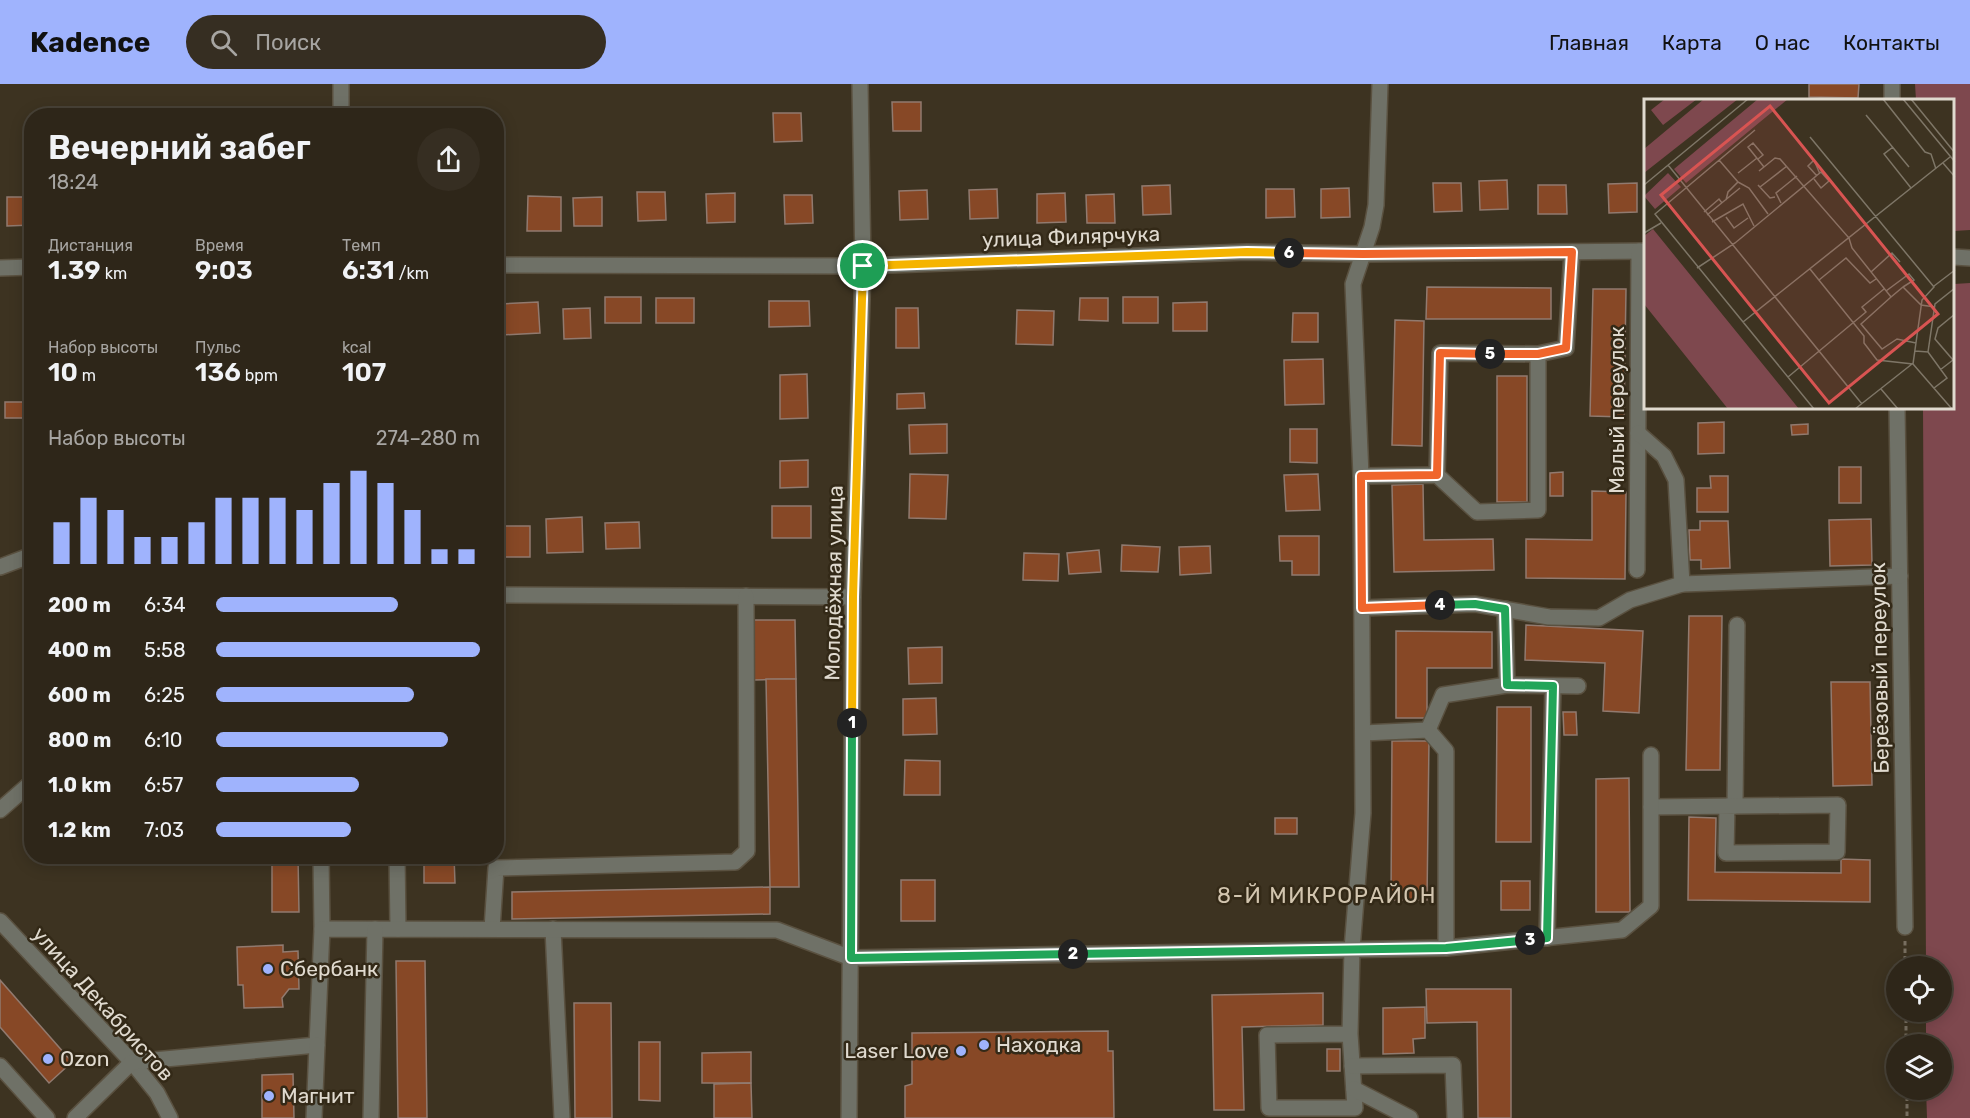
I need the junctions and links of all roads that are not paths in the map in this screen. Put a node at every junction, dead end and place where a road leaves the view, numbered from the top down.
1 (341, 84) edge
2 (860, 84) edge
3 (1380, 84) edge
4 (341, 108) edge
5 (1642, 251) edge
6 (1572, 252) junction
7 (1363, 254) junction
8 (1955, 257) edge
9 (1970, 258) edge
10 (504, 266) edge
11 (863, 266) junction
12 (24, 267) edge
13 (0, 268) edge
14 (1538, 354) junction
15 (1642, 397) edge
16 (1897, 410) edge
17 (1638, 433) junction
18 (1437, 475) junction
19 (1361, 476) junction
20 (24, 558) edge
21 (0, 567) edge
22 (1637, 570) dead end
23 (1900, 576) junction
24 (1682, 584) junction
25 (504, 594) edge
26 (746, 596) junction
27 (853, 597) junction
28 (1362, 608) junction
29 (1505, 609) junction
30 (1737, 626) dead end
31 (1507, 685) junction
32 (1553, 686) junction
33 (1578, 686) dead end
34 (1428, 730) junction
35 (1363, 733) junction
36 (1651, 755) dead end
37 (24, 789) edge
38 (1731, 806) junction
39 (1651, 807) junction
40 (0, 810) edge
41 (321, 864) edge
42 (397, 864) edge
43 (0, 921) edge
44 (1905, 927) road end
45 (322, 928) junction
46 (375, 928) junction
47 (398, 928) junction
48 (492, 929) junction
49 (553, 929) junction
50 (1547, 938) junction
51 (1446, 948) junction
52 (1352, 949) junction
53 (851, 958) junction
54 (1350, 1034) junction
55 (317, 1045) junction
56 (132, 1062) junction
57 (0, 1066) edge
58 (1352, 1066) junction
59 (1354, 1089) junction
60 (47, 1118) edge
61 (75, 1118) edge
62 (170, 1118) edge
63 (314, 1118) edge
64 (371, 1118) edge
65 (562, 1118) edge
66 (849, 1118) edge
67 (1410, 1118) edge
68 (1455, 1118) edge

1 - 4 street
2 - 11 street, Молодёжная улица
3 - 7 street
5 - 6 street, улица Филярчука
5 - 15 street, Малый переулок
6 - 7 street, улица Филярчука
6 - 14 street
7 - 11 street, улица Филярчука
7 - 19 street
8 - 9 street
10 - 11 street, улица Филярчука
11 - 27 street, Молодёжная улица
12 - 13 street
14 - 18 street
14 - 18 street
15 - 17 street, Малый переулок
16 - 23 street, Берёзовый переулок
17 - 22 street, Малый переулок
17 - 24 street
18 - 19 street
19 - 28 street
20 - 21 street
23 - 24 street
23 - 44 street, Берёзовый переулок
24 - 29 street
25 - 26 street
26 - 27 street
26 - 48 street
27 - 53 street, Молодёжная улица
28 - 29 street
28 - 35 street
29 - 31 street
30 - 38 street
31 - 32 street
31 - 34 street
32 - 33 street
32 - 50 street
34 - 35 street
34 - 51 street
35 - 52 street
36 - 39 street
37 - 40 street
38 - 38 street
38 - 39 street
39 - 50 street
41 - 45 street
42 - 47 street
43 - 56 street, улица Декабристов
45 - 46 street
45 - 55 street
46 - 47 street
46 - 64 street
47 - 48 street
48 - 49 street
49 - 53 street
49 - 65 street
50 - 51 street
51 - 52 street
52 - 53 street
52 - 54 street
53 - 66 street, Молодёжная улица
54 - 58 street
54 - 59 street
55 - 56 street
55 - 63 street
56 - 61 street
56 - 62 street, улица Декабристов
57 - 60 street
58 - 59 street
58 - 68 street
59 - 67 street

